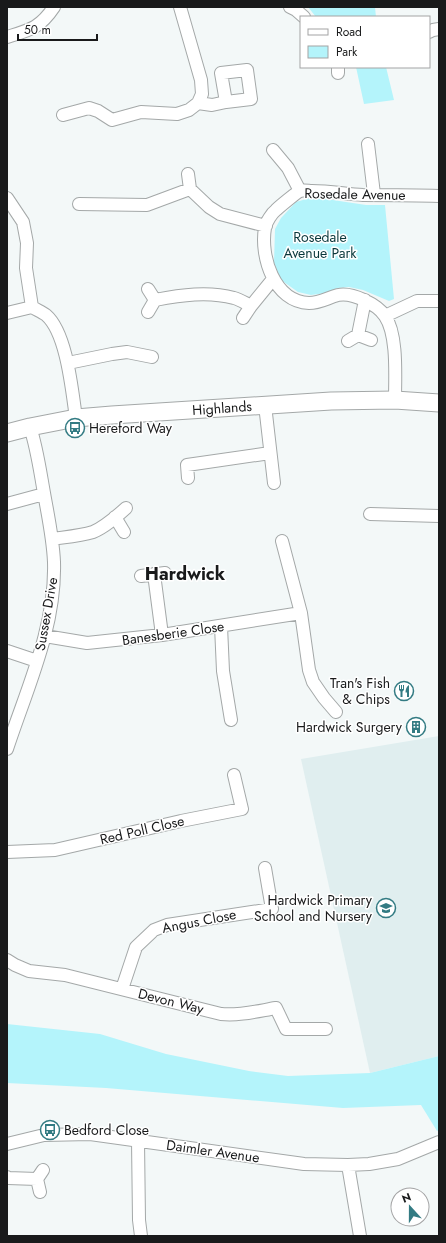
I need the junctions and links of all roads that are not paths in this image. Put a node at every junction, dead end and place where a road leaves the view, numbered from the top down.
1 (54, 7) edge
2 (180, 7) edge
3 (290, 7) edge
4 (303, 16) edge
5 (7, 38) edge
6 (226, 102) dead end
7 (198, 103) junction
8 (63, 115) dead end
9 (368, 144) dead end
10 (273, 150) dead end
11 (188, 174) dead end
12 (190, 189) junction
13 (300, 191) junction
14 (374, 194) junction
15 (439, 196) edge
16 (7, 198) edge
17 (79, 204) dead end
18 (266, 226) junction
19 (274, 279) junction
20 (148, 289) dead end
21 (155, 300) junction
22 (365, 300) junction
23 (439, 301) edge
24 (251, 306) junction
25 (32, 308) junction
26 (148, 312) dead end
27 (7, 313) edge
28 (385, 316) junction
29 (244, 318) dead end
30 (371, 340) dead end
31 (152, 357) dead end
32 (68, 363) junction
33 (395, 400) junction
34 (439, 403) edge
35 (265, 405) junction
36 (76, 418) junction
37 (30, 427) junction
38 (7, 433) edge
39 (270, 454) junction
40 (188, 478) dead end
41 (274, 483) dead end
42 (44, 494) junction
43 (7, 504) edge
44 (126, 508) dead end
45 (370, 514) dead end
46 (439, 516) edge
47 (115, 518) junction
48 (124, 532) dead end
49 (52, 539) junction
50 (282, 542) dead end
51 (141, 576) dead end
52 (302, 613) junction
53 (221, 626) junction
54 (162, 635) junction
55 (45, 636) junction
56 (7, 651) edge
57 (37, 661) junction
58 (336, 712) dead end
59 (231, 720) dead end
60 (7, 749) edge
61 (234, 775) dead end
62 (7, 852) edge
63 (265, 868) dead end
64 (7, 960) edge
65 (122, 989) junction
66 (326, 1030) dead end
67 (138, 1141) junction
68 (439, 1142) edge
69 (7, 1144) edge
70 (348, 1165) junction
71 (7, 1177) edge
72 (40, 1192) dead end
73 (141, 1236) edge
74 (360, 1236) edge

1 - 5 street
2 - 7 street
3 - 4 street
6 - 7 street
7 - 8 street
9 - 14 street
10 - 13 street
11 - 12 street
12 - 17 street
12 - 18 street
13 - 14 street, Rosedale Avenue
13 - 18 street, Rosedale Avenue
14 - 15 street, Rosedale Avenue
16 - 25 street
18 - 19 street, Rosedale Avenue
19 - 22 street, Rosedale Avenue
19 - 24 street
20 - 21 street
21 - 24 street
21 - 26 street
22 - 28 street, Rosedale Avenue
22 - 30 street
23 - 28 street
24 - 29 street
25 - 27 street
25 - 32 street
28 - 33 street, Rosedale Avenue
31 - 32 street
32 - 36 street
33 - 34 street, Highlands
33 - 35 street, Highlands
35 - 36 street, Highlands
35 - 39 street
36 - 37 street, Highlands
37 - 38 street, Highlands
37 - 42 street, Sussex Drive
39 - 40 street
39 - 41 street
42 - 43 street
42 - 49 street, Sussex Drive
44 - 47 street
45 - 46 street
47 - 48 street
47 - 49 street
49 - 55 street, Sussex Drive
50 - 52 street
51 - 54 street
52 - 53 street, Banesberie Close
52 - 58 street
53 - 54 street, Banesberie Close
53 - 59 street
54 - 55 street, Banesberie Close
55 - 57 street, Sussex Drive
56 - 57 street
57 - 60 street, Sussex Drive
61 - 62 street, Red Poll Close
63 - 65 street, Angus Close
64 - 65 street, Devon Way
65 - 66 street, Devon Way
67 - 69 street, Daimler Avenue
67 - 70 street, Daimler Avenue
67 - 73 street
68 - 70 street, Daimler Avenue
70 - 74 street
71 - 72 street

